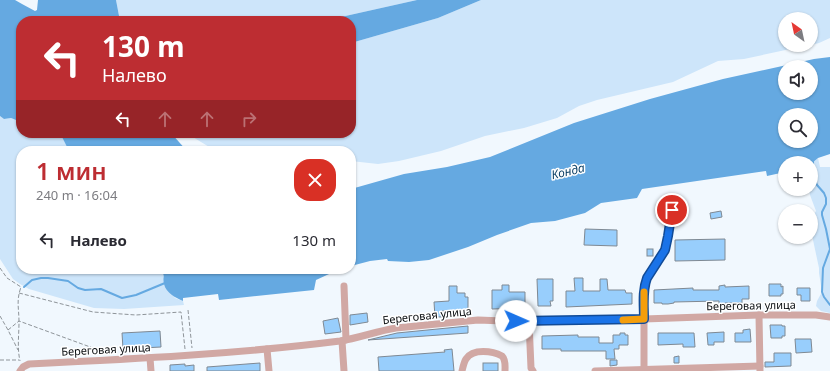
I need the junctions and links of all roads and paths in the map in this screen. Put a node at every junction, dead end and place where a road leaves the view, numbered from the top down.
1 (672, 210) dead end
2 (0, 268) edge
3 (344, 286) dead end
4 (19, 293) junction
5 (188, 310) dead end
6 (759, 315) junction
7 (0, 316) edge
8 (830, 317) edge
9 (644, 319) junction
10 (19, 321) junction
11 (529, 322) junction
12 (8, 330) junction
13 (344, 340) junction
14 (93, 348) dead end
15 (267, 349) junction
16 (18, 350) junction
17 (190, 355) junction
18 (150, 358) junction
19 (0, 360) edge
20 (760, 369) edge
21 (20, 371) edge
22 (151, 371) edge
23 (269, 371) edge
24 (344, 371) edge
25 (462, 371) edge
26 (505, 371) edge
27 (533, 371) edge
28 (595, 371) edge
29 (644, 371) edge

1 - 9 street
2 - 4 path
3 - 13 street
4 - 10 path
4 - 17 path
5 - 17 path
6 - 8 street, Береговая улица
6 - 9 street, Береговая улица
6 - 20 street
7 - 12 path
9 - 11 street, Береговая улица
9 - 29 street
10 - 12 path
10 - 14 path
10 - 16 path
11 - 13 street, Береговая улица
11 - 27 street
12 - 16 path
13 - 15 street, Береговая улица
13 - 24 street
15 - 17 street, Береговая улица
15 - 23 street
16 - 19 path
17 - 18 street, Береговая улица
18 - 21 street, Береговая улица
18 - 22 street
20 - 29 street
25 - 26 street
28 - 29 street

